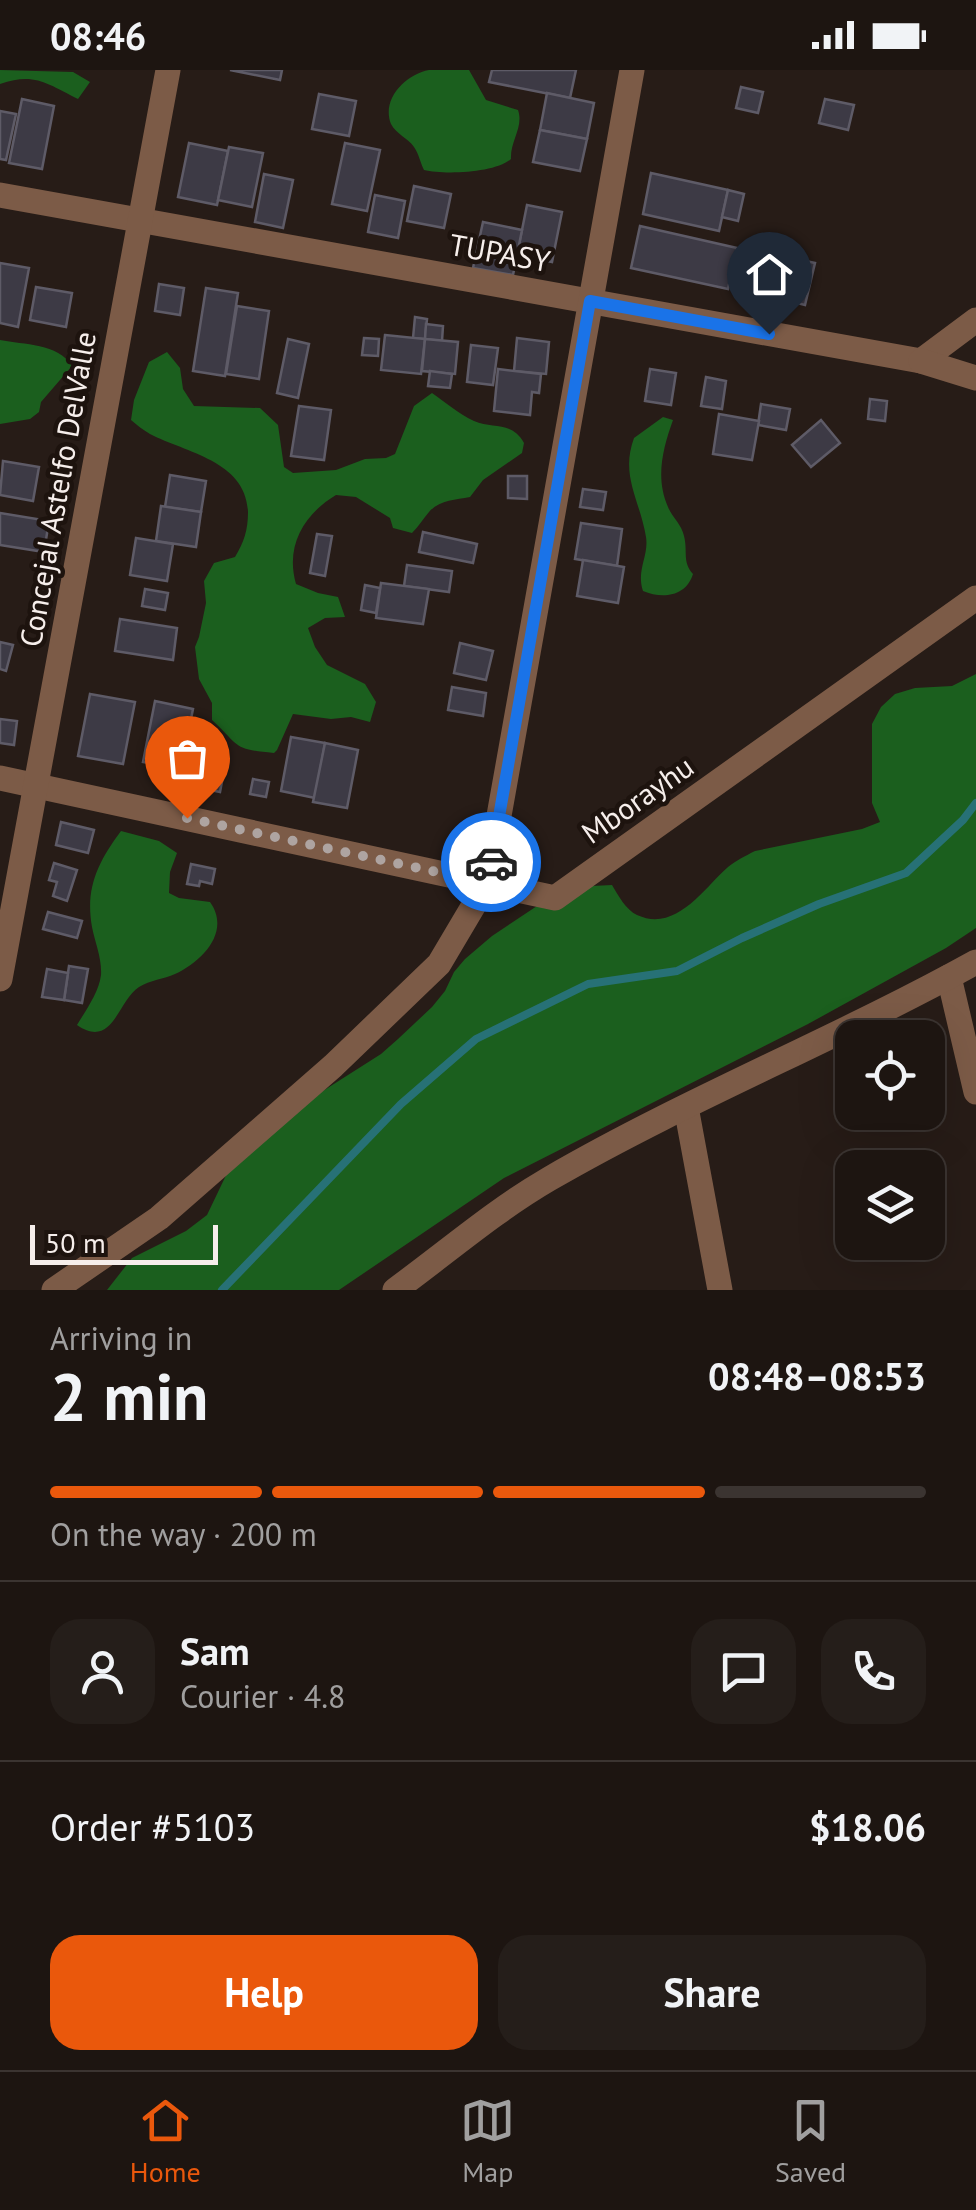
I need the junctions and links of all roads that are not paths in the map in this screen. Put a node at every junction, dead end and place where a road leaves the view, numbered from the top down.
1 (168, 70) edge
2 (632, 70) edge
3 (0, 195) edge
4 (139, 220) junction
5 (590, 301) junction
6 (976, 320) edge
7 (920, 362) junction
8 (976, 378) edge
9 (976, 598) edge
10 (0, 778) edge
11 (37, 785) junction
12 (488, 883) junction
13 (976, 962) edge
14 (949, 977) junction
15 (0, 979) edge
16 (976, 1092) edge
17 (686, 1107) junction
18 (425, 1280) edge
19 (54, 1290) edge
20 (394, 1290) edge
21 (720, 1290) edge

1 - 4 street, Concejal Astelfo DelValle
2 - 5 street
3 - 4 street, TUPASY
4 - 5 street, TUPASY
4 - 11 street, Concejal Astelfo DelValle
5 - 7 street, TUPASY
5 - 12 street
6 - 7 street
7 - 8 street
9 - 12 street, Mborayhu
10 - 11 street, Mborayhu
11 - 12 street, Mborayhu
11 - 15 street, Concejal Astelfo DelValle
12 - 19 street
13 - 14 street
14 - 16 street
14 - 17 street
17 - 18 street
17 - 21 street
18 - 20 street

